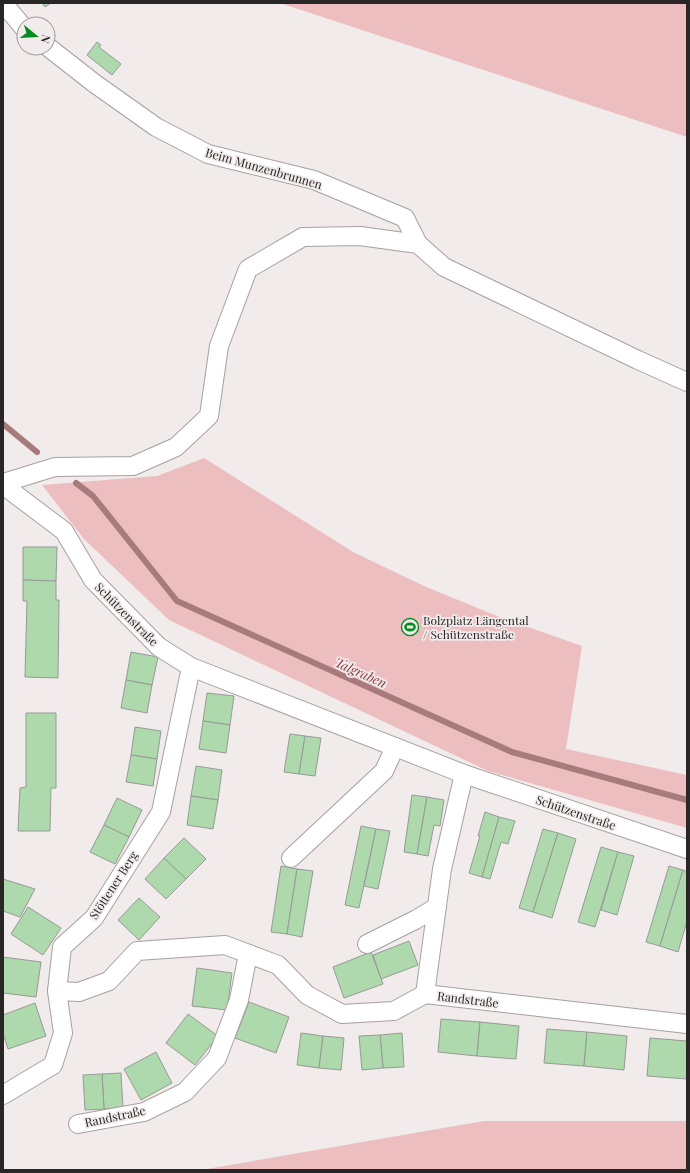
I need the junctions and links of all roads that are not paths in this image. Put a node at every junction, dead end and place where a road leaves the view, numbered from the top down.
1 (3, 3) edge
2 (16, 18) edge
3 (56, 53) edge
4 (418, 244) junction
5 (687, 382) edge
6 (3, 484) edge
7 (191, 667) junction
8 (395, 747) junction
9 (464, 774) junction
10 (687, 849) edge
11 (291, 858) dead end
12 (437, 907) junction
13 (367, 944) dead end
14 (248, 954) junction
15 (57, 991) junction
16 (425, 994) junction
17 (687, 1024) edge
18 (3, 1095) edge
19 (78, 1124) dead end

1 - 2 street
3 - 4 street, Beim Munzenbrunnen
4 - 5 street
4 - 6 street
6 - 7 street, Schützenstraße
7 - 8 street, Schützenstraße
7 - 15 street, Stöttener Berg
8 - 9 street, Schützenstraße
8 - 11 street
9 - 10 street, Schützenstraße
9 - 12 street
12 - 13 street
12 - 16 street
14 - 15 street, Randstraße
14 - 16 street, Randstraße
14 - 19 street, Randstraße
15 - 18 street, Stöttener Berg
16 - 17 street, Randstraße

